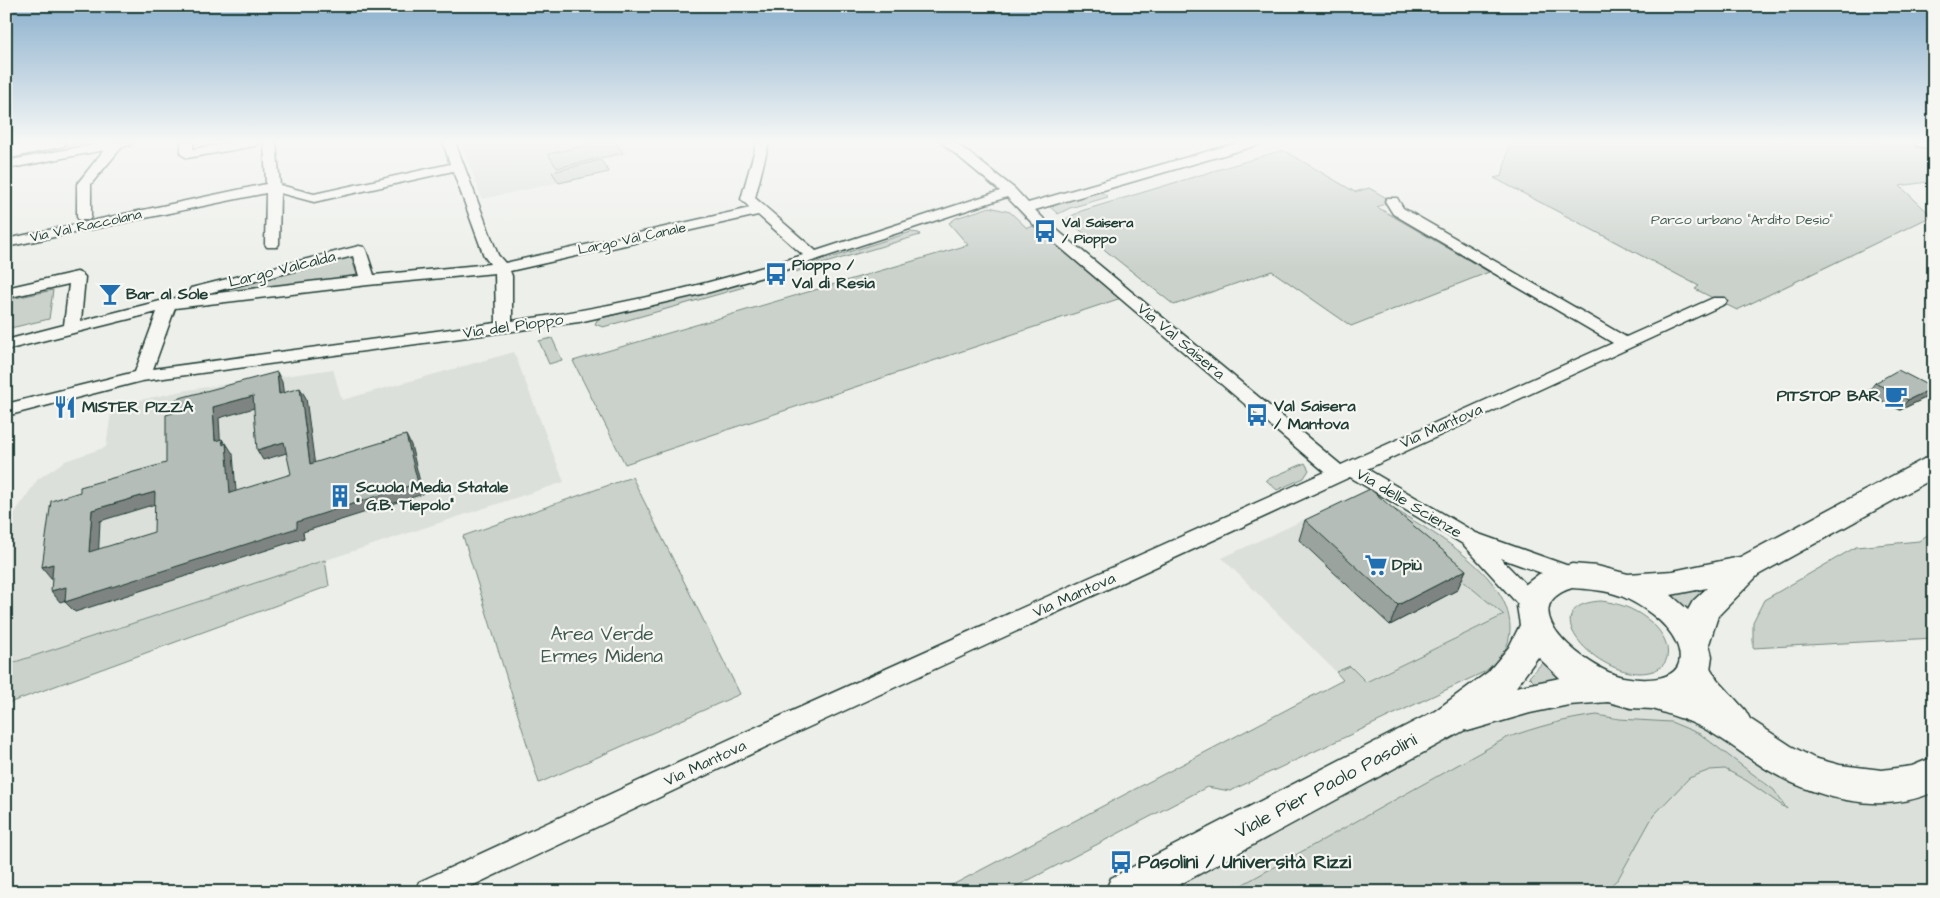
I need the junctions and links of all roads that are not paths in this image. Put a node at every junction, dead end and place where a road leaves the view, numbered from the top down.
1 (84, 184) edge
2 (274, 184) edge
3 (378, 184) edge
4 (465, 184) edge
5 (752, 184) edge
6 (1000, 184) edge
7 (1103, 184) edge
8 (274, 187) junction
9 (1010, 192) junction
10 (1392, 201) dead end
11 (1025, 208) junction
12 (762, 210) junction
13 (84, 217) dead end
14 (6, 243) edge
15 (272, 244) dead end
16 (813, 256) junction
17 (501, 268) junction
18 (368, 280) junction
19 (6, 293) edge
20 (1719, 301) dead end
21 (168, 304) junction
22 (504, 327) junction
23 (72, 329) junction
24 (1625, 343) junction
25 (6, 345) edge
26 (142, 376) junction
27 (6, 410) edge
28 (1934, 466) edge
29 (1345, 470) junction
30 (1468, 538) junction
31 (1747, 567) junction
32 (1572, 576) junction
33 (1628, 586) junction
34 (1534, 616) junction
35 (1693, 657) junction
36 (1609, 688) junction
37 (1653, 695) junction
38 (1448, 722) junction
39 (1747, 736) junction
40 (1934, 773) edge
41 (429, 892) edge
42 (1125, 892) edge

1 - 13 street
2 - 8 street
3 - 8 street, Via Val Raccolana
4 - 17 street
5 - 12 street
6 - 9 street, Via Val Saisera
7 - 11 street
8 - 14 street, Via Val Raccolana
8 - 15 street
9 - 11 street, Via Val Saisera
9 - 16 street, Via del Pioppo
10 - 24 street
11 - 29 street, Via Val Saisera
12 - 16 street
12 - 17 street, Largo Val Canale
16 - 22 street, Via del Pioppo
17 - 18 street, Largo Valcalda
17 - 22 street
18 - 21 street, Largo Valcalda
18 - 21 street, Largo Valcalda
19 - 23 street
20 - 24 street, Via Mantova
21 - 23 street
21 - 26 street
22 - 26 street, Via del Pioppo
23 - 25 street
24 - 29 street, Via Mantova
26 - 27 street, Via del Pioppo
28 - 31 main road
29 - 30 street, Via delle Scienze
29 - 41 street, Via Mantova
30 - 32 street, Via delle Scienze
30 - 34 street, Via delle Scienze
31 - 33 main road
31 - 35 main road
32 - 33 main road
32 - 34 main road
33 - 35 main road
34 - 36 main road
34 - 38 main road, Viale Pier Paolo Pasolini
35 - 37 main road
35 - 39 main road
36 - 37 main road
36 - 38 main road, Viale Pier Paolo Pasolini
37 - 39 main road
38 - 42 main road, Viale Pier Paolo Pasolini
39 - 40 main road

